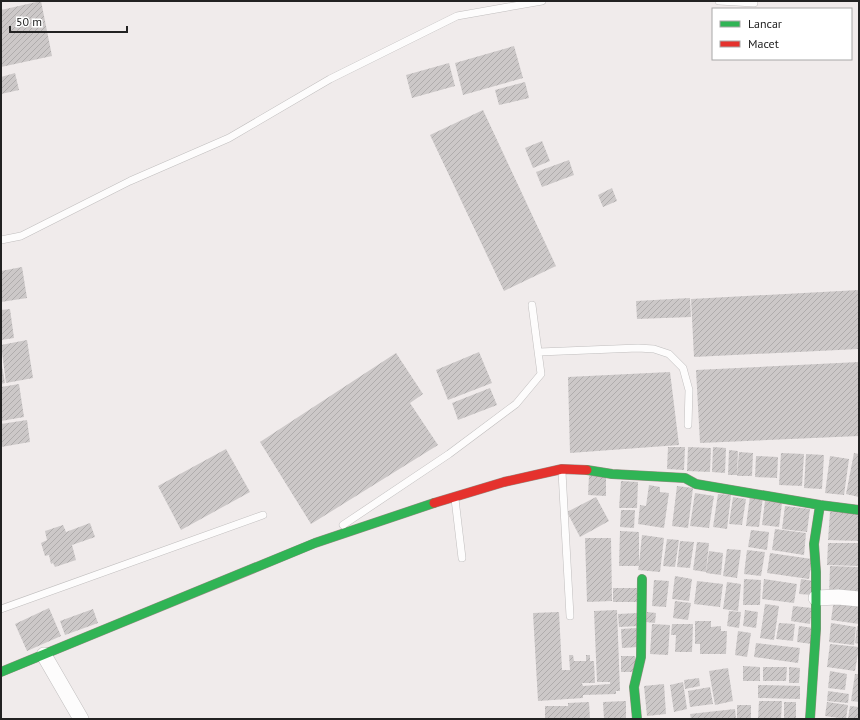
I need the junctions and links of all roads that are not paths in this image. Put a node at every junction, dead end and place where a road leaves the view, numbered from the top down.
1 (542, 1) edge
2 (719, 1) edge
3 (754, 4) dead end
4 (1, 240) edge
5 (532, 305) dead end
6 (539, 352) junction
7 (688, 425) dead end
8 (562, 469) junction
9 (455, 496) junction
10 (820, 505) junction
11 (859, 510) edge
12 (263, 515) dead end
13 (315, 543) junction
14 (462, 558) dead end
15 (642, 579) dead end
16 (816, 598) junction
17 (859, 599) edge
18 (1, 609) edge
19 (570, 616) dead end
20 (44, 655) junction
21 (1, 672) edge
22 (81, 719) edge
23 (637, 719) edge
24 (810, 719) edge

1 - 4 lane
2 - 3 lane
5 - 6 lane
6 - 7 lane
6 - 13 lane
8 - 9 street
8 - 10 street
8 - 19 lane
9 - 13 street
9 - 14 lane
10 - 11 street
10 - 16 street
12 - 18 lane
13 - 20 street
15 - 23 street
16 - 17 street
16 - 24 street
20 - 21 street
20 - 22 street

